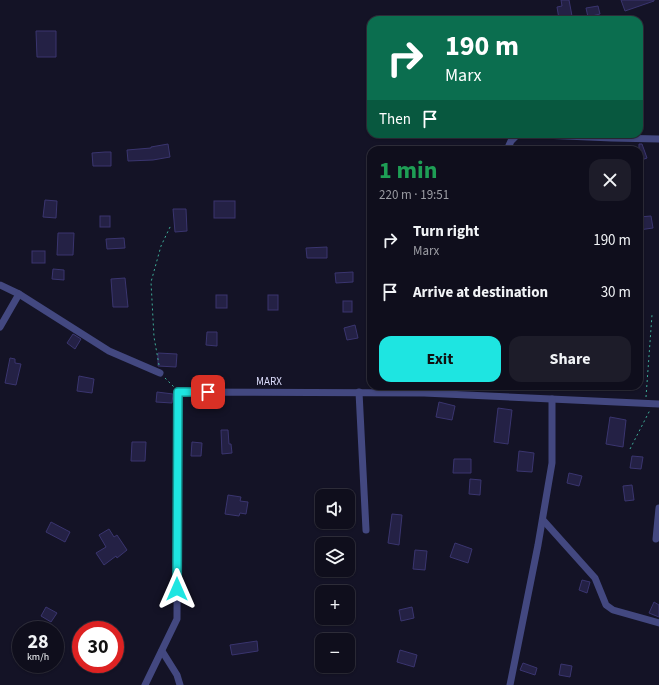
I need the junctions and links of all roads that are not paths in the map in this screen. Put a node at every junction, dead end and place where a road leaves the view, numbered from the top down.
1 (612, 138) edge
2 (659, 139) edge
3 (0, 285) edge
4 (19, 294) junction
5 (0, 327) edge
6 (160, 373) road end
7 (359, 392) junction
8 (552, 399) junction
9 (652, 404) edge
10 (659, 508) edge
11 (543, 520) junction
12 (366, 530) dead end
13 (656, 539) dead end
14 (659, 623) edge
15 (162, 651) junction
16 (145, 685) edge
17 (180, 685) edge
18 (510, 685) edge

1 - 2 street
3 - 4 street
4 - 5 street
4 - 6 street
7 - 8 street, MARX
7 - 12 street
7 - 15 street, MARX
8 - 9 street, MARX
8 - 11 street
10 - 13 street
11 - 14 street
11 - 18 street
15 - 16 street
15 - 17 street

